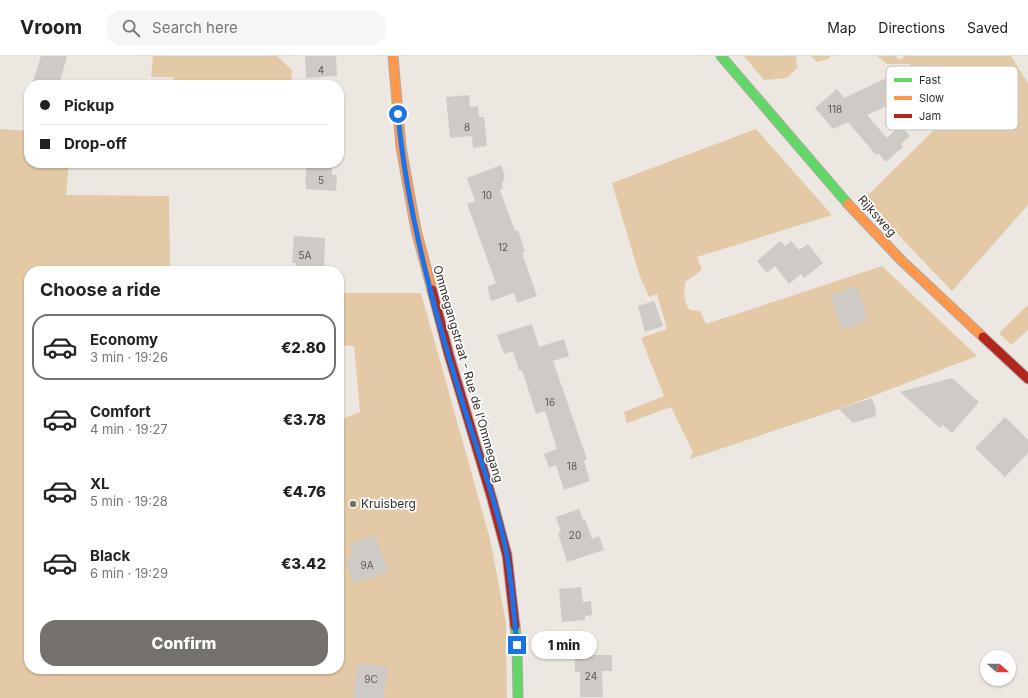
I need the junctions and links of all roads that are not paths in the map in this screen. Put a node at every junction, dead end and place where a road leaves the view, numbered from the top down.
1 (393, 56) edge
2 (722, 56) edge
3 (1028, 379) edge
4 (518, 698) edge

1 - 4 main road, Ommegangstraat - Rue de l'Ommegang
2 - 3 main road, Rijksweg

